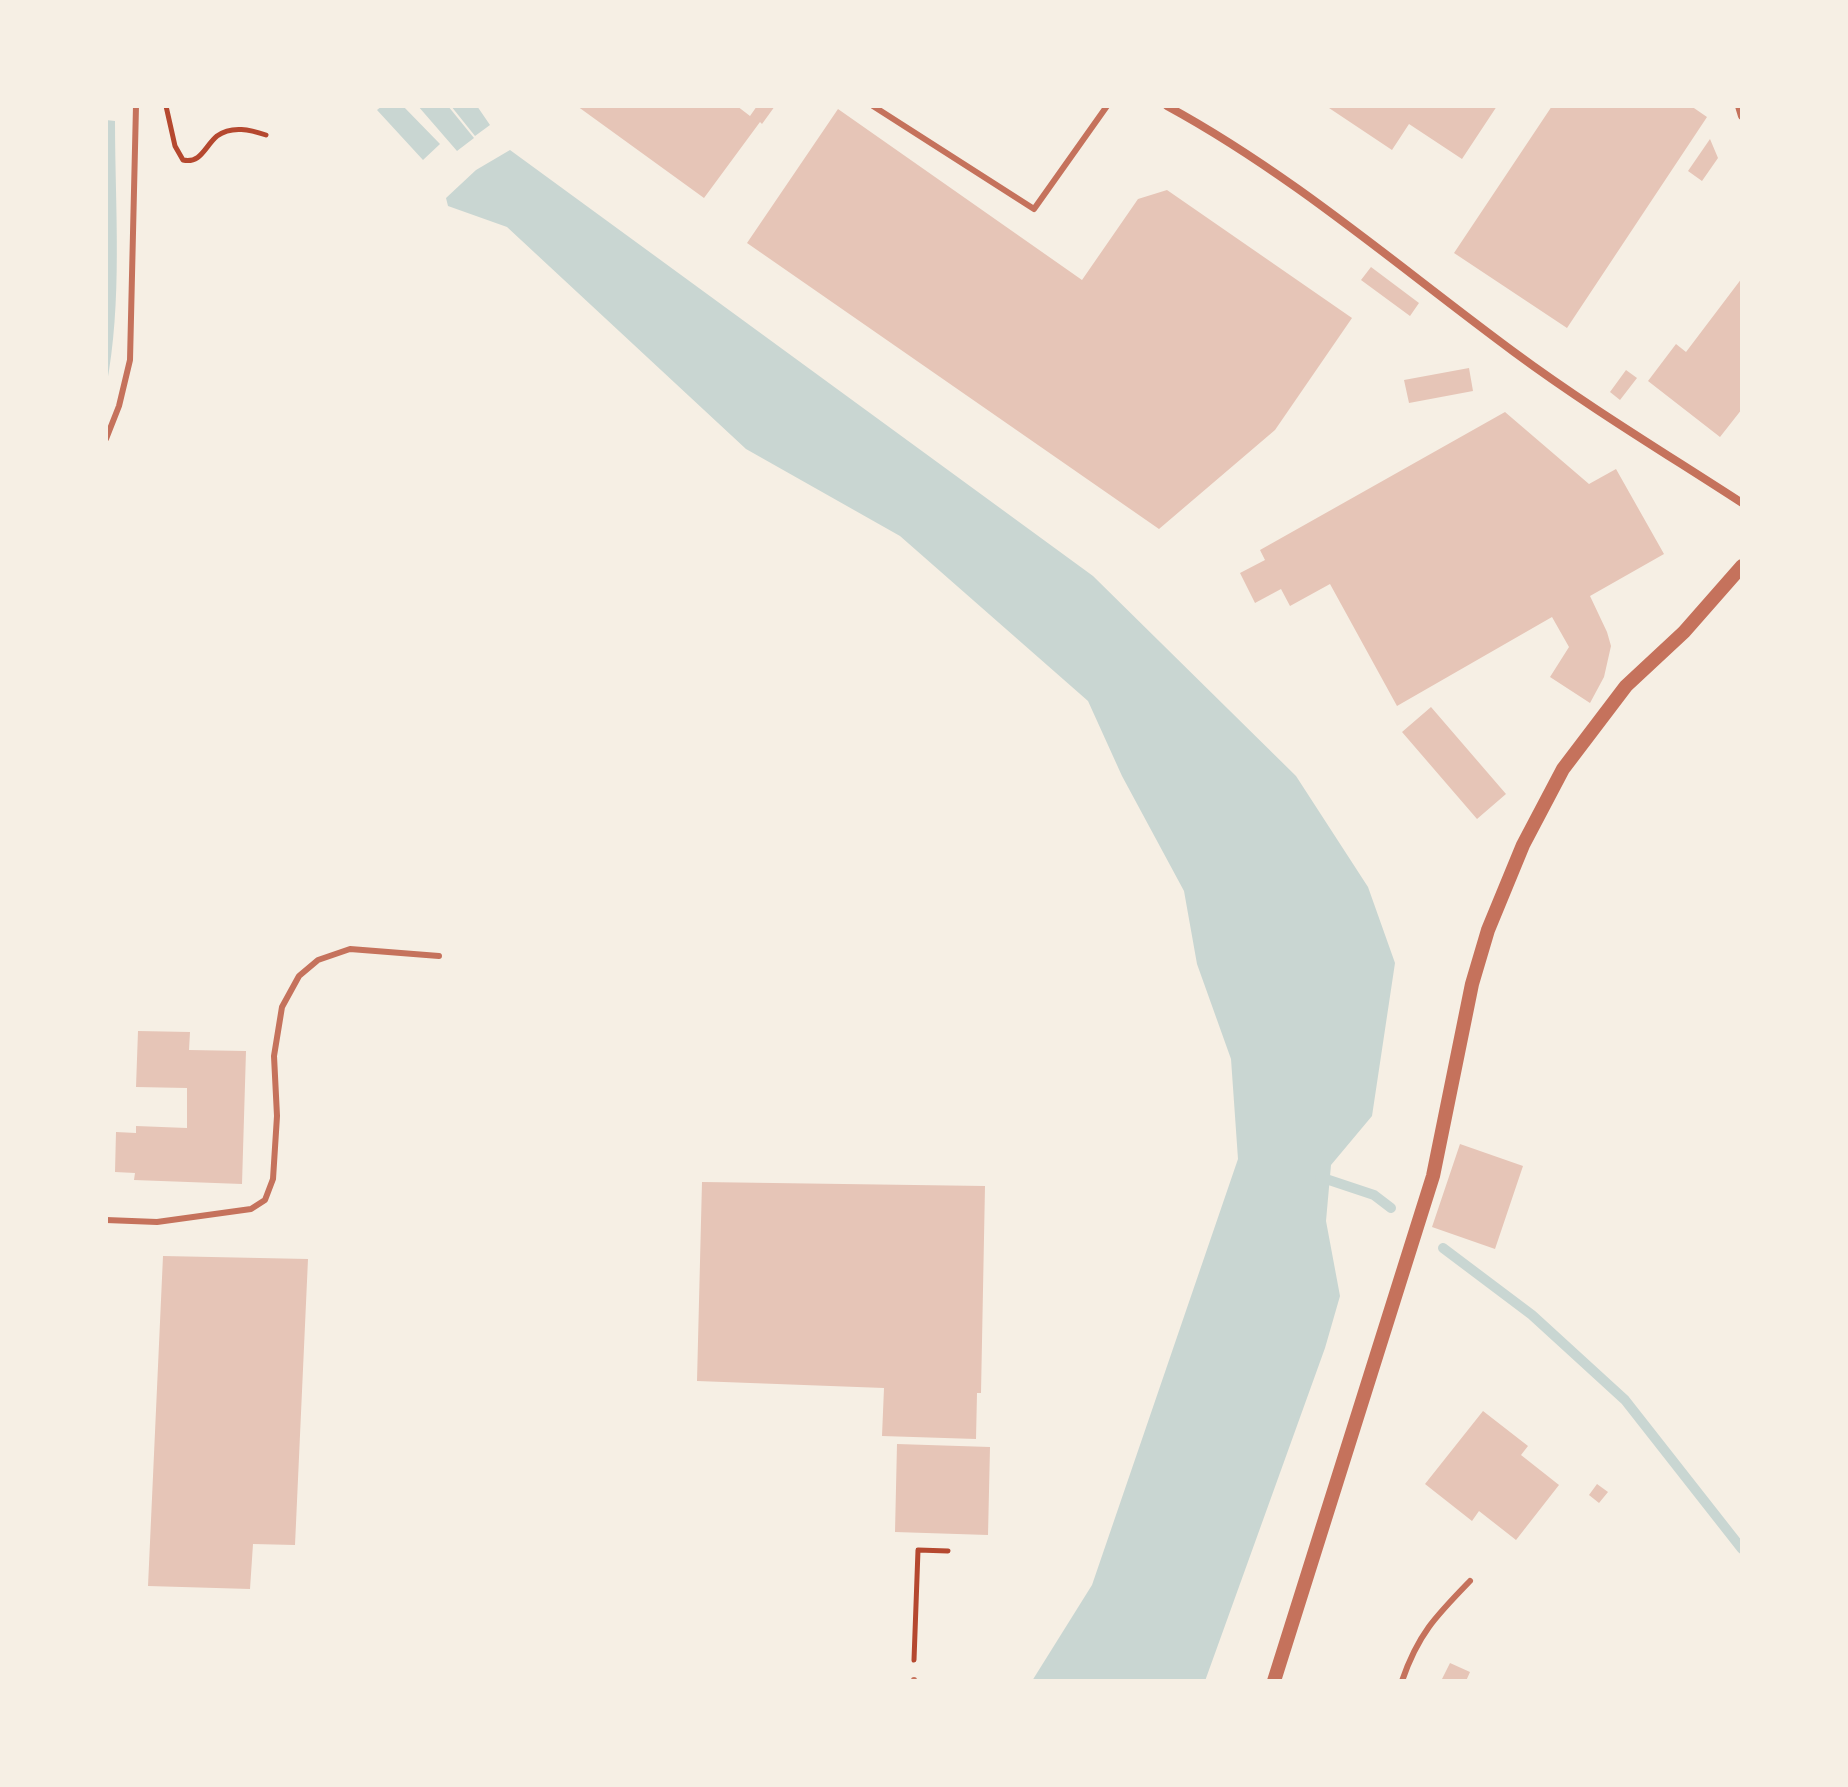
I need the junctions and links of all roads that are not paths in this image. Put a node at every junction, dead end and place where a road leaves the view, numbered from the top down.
1 (136, 106) edge
2 (873, 106) edge
3 (1107, 106) edge
4 (1167, 106) edge
5 (1739, 106) edge
6 (1742, 116) edge
7 (106, 439) edge
8 (1742, 503) edge
9 (1742, 566) edge
10 (439, 956) dead end
11 (106, 1220) edge
12 (1470, 1581) dead end
13 (1274, 1681) edge
14 (1402, 1681) edge

1 - 7 lane
2 - 3 lane
4 - 8 street
5 - 6 street
9 - 13 street
10 - 11 lane
12 - 14 lane

